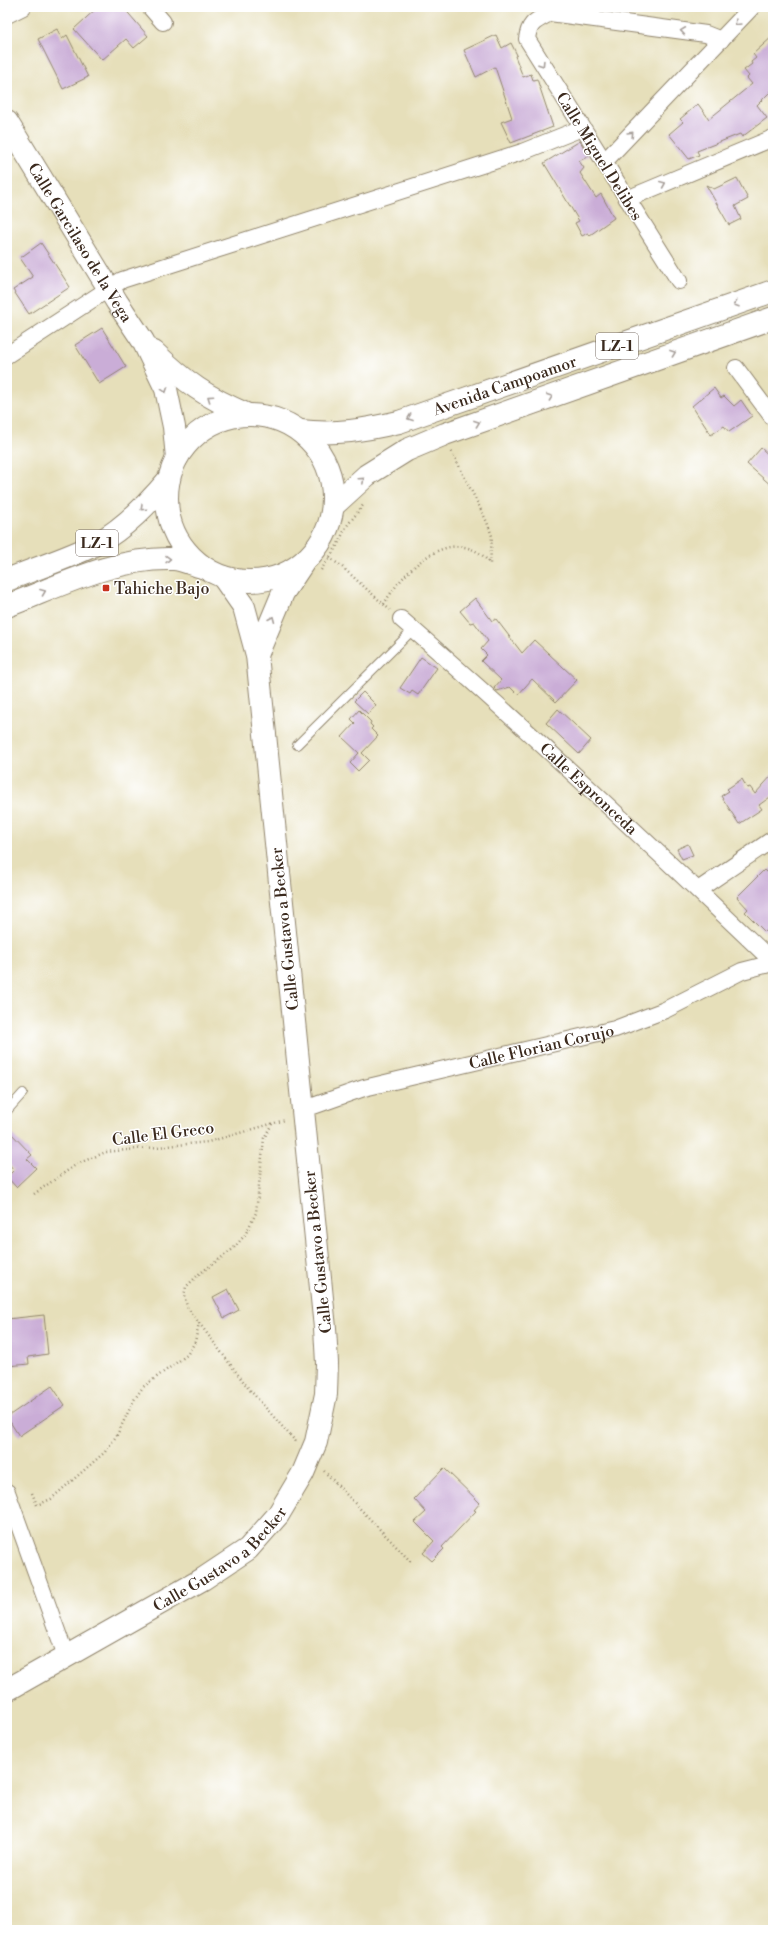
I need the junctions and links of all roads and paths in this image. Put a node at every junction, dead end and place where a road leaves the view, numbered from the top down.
1 (23, 7) edge
2 (150, 7) edge
3 (752, 7) edge
4 (7, 15) edge
5 (163, 22) dead end
6 (721, 40) junction
7 (7, 122) edge
8 (582, 128) junction
9 (773, 138) edge
10 (604, 162) junction
11 (627, 199) junction
12 (679, 281) dead end
13 (110, 288) junction
14 (773, 291) edge
15 (773, 318) edge
16 (144, 341) junction
17 (7, 355) edge
18 (736, 368) dead end
19 (246, 414) junction
20 (773, 418) edge
21 (300, 431) junction
22 (450, 448) dead end
23 (177, 458) junction
24 (169, 479) junction
25 (369, 499) dead end
26 (333, 506) junction
27 (329, 558) junction
28 (310, 568) junction
29 (214, 572) junction
30 (7, 580) edge
31 (384, 604) junction
32 (7, 606) edge
33 (401, 619) joint
34 (413, 630) junction
35 (257, 655) junction
36 (297, 745) dead end
37 (773, 839) edge
38 (698, 890) junction
39 (773, 962) edge
40 (23, 1093) dead end
41 (302, 1110) junction
42 (7, 1111) edge
43 (272, 1124) junction
44 (34, 1194) dead end
45 (199, 1323) junction
46 (310, 1458) junction
47 (7, 1492) edge
48 (32, 1493) dead end
49 (412, 1563) dead end
50 (66, 1656) junction
51 (7, 1690) edge

1 - 4 street
2 - 5 street
3 -> 6 street
6 -> 8 street, Calle Miguel Delibes
10 -> 6 street
7 - 13 main road, Calle Garcilaso de la Vega
8 - 10 street, Calle Miguel Delibes
8 - 13 street
11 -> 9 street
10 - 11 street, Calle Miguel Delibes
11 - 12 street, Calle Miguel Delibes
13 - 16 main road, Calle Garcilaso de la Vega
13 - 17 street
14 -> 21 main road, Avenida Campoamor / LZ-1
26 -> 15 main road, Avenida Campoamor / LZ-1
19 -> 16 main road, Calle Garcilaso de la Vega
16 -> 23 main road, Calle Garcilaso de la Vega
18 - 20 street
19 - 21 main road, LZ-1
19 - 23 main road, LZ-1
21 - 26 main road, LZ-1
22 - 31 path
23 - 24 main road, LZ-1
24 - 29 main road, LZ-1
24 -> 30 main road, LZ-1
25 - 27 path
26 - 28 main road, LZ-1
27 - 28 path
27 - 31 path
28 - 29 main road, LZ-1
35 -> 28 main road, Calle Gustavo a Becker
32 -> 29 main road, LZ-1
29 - 35 main road, Calle Gustavo a Becker
31 - 33 path
33 - 34 street, Calle Espronceda
34 - 36 lane
34 - 38 street, Calle Espronceda
35 - 41 main road, Calle Gustavo a Becker
37 - 38 street
38 - 39 street, Calle Espronceda
39 - 41 street, Calle Florian Corujo
40 - 42 lane
41 - 43 path, Calle El Greco
41 - 46 main road, Calle Gustavo a Becker
43 - 44 path, Calle El Greco
43 - 45 path
45 - 46 path
45 - 48 path
46 - 49 path
46 - 50 main road, Calle Gustavo a Becker
47 - 50 street
50 - 51 main road, Calle Gustavo a Becker

